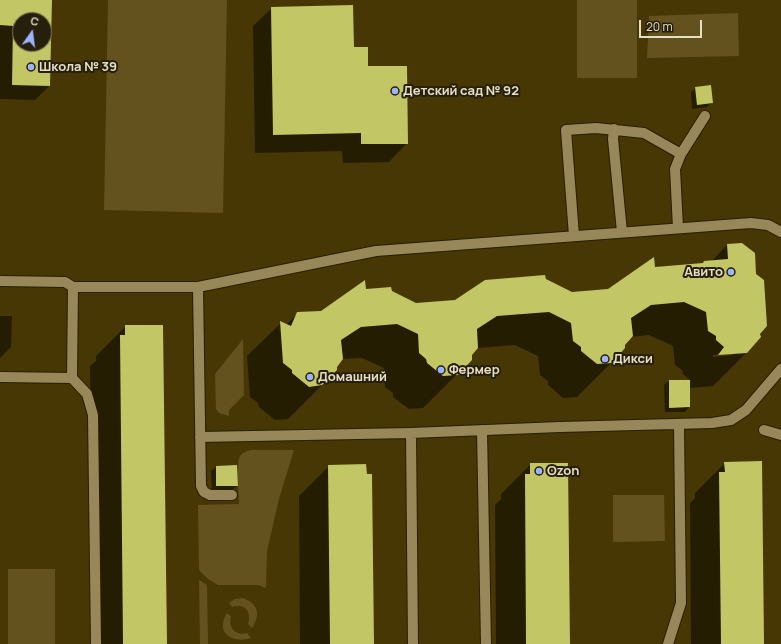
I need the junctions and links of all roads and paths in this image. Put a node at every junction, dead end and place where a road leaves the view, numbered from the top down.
1 (705, 116) dead end
2 (614, 129) junction
3 (680, 154) junction
4 (678, 228) junction
5 (622, 232) junction
6 (781, 232) edge
7 (574, 236) junction
8 (0, 281) edge
9 (73, 287) junction
10 (198, 287) junction
11 (781, 368) edge
12 (0, 377) edge
13 (72, 378) junction
14 (679, 425) junction
15 (482, 430) junction
16 (764, 430) dead end
17 (411, 433) junction
18 (781, 435) edge
19 (200, 437) junction
20 (232, 495) dead end
21 (96, 644) edge
22 (413, 644) edge
23 (486, 644) edge
24 (668, 644) edge

1 - 3 lane
2 - 3 lane
2 - 5 lane
2 - 7 lane
3 - 4 lane
4 - 5 lane
4 - 6 lane
5 - 7 lane
7 - 10 lane
8 - 9 lane
9 - 10 lane
9 - 13 lane
10 - 19 lane
11 - 14 lane
12 - 13 lane
13 - 21 lane
14 - 15 lane
14 - 24 lane
15 - 17 lane
15 - 23 lane
16 - 18 lane
17 - 19 lane
17 - 22 lane
19 - 20 lane

